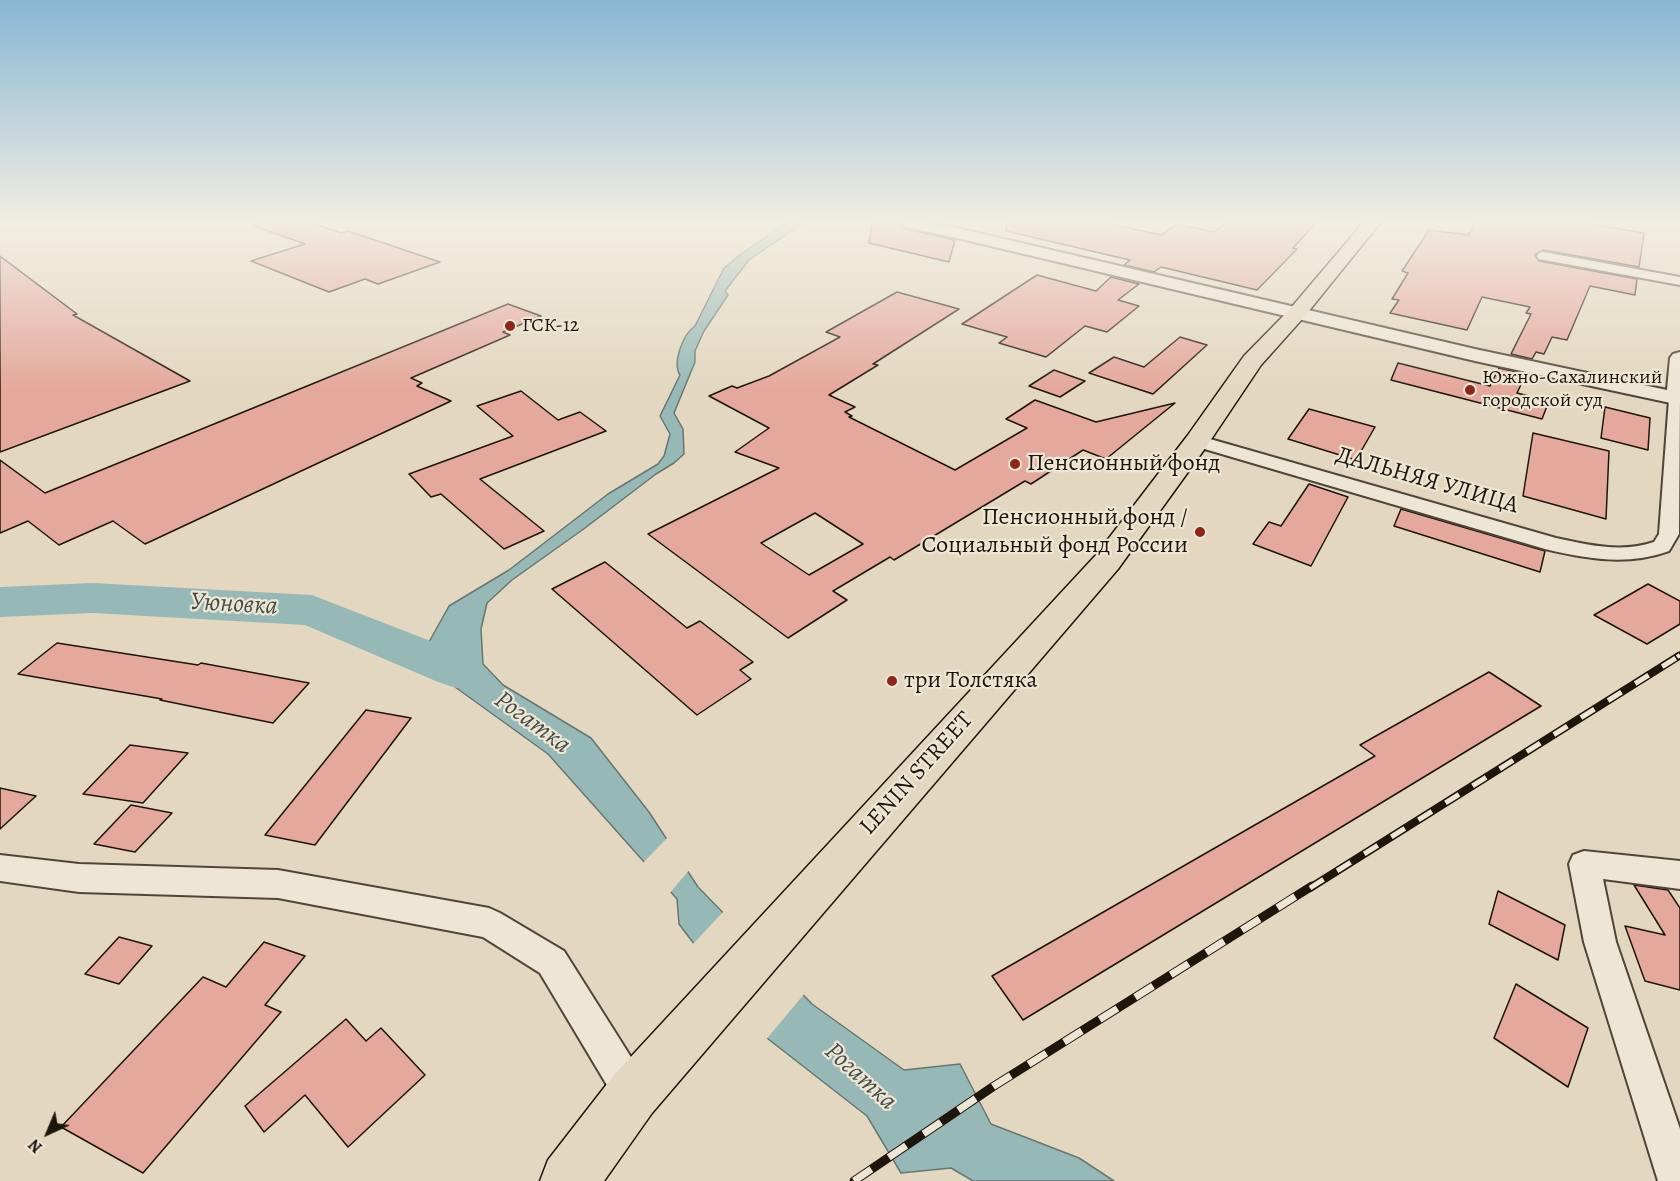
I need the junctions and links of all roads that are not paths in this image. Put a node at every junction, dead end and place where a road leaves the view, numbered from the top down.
1 (1148, 278) edge
2 (1327, 278) edge
3 (1297, 314) junction
4 (1680, 358) edge
5 (1677, 399) junction
6 (1197, 441) junction
7 (0, 868) edge
8 (1680, 875) edge
9 (633, 1094) junction
10 (569, 1181) edge
11 (1678, 1181) edge

1 - 3 street
2 - 3 main road, LENIN STREET
3 - 5 street
3 - 6 main road, LENIN STREET
4 - 5 street
5 - 6 street, ДАЛЬНЯЯ УЛИЦА
6 - 9 main road, LENIN STREET
7 - 9 street
8 - 11 street
9 - 10 main road, LENIN STREET

